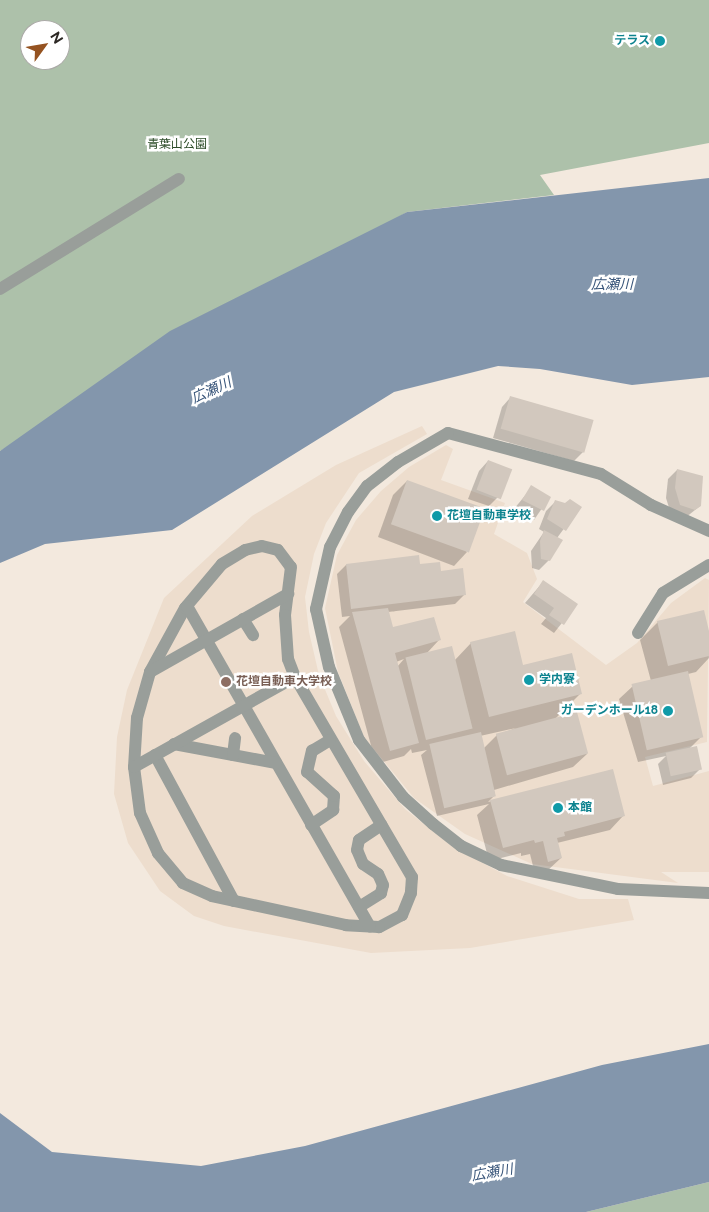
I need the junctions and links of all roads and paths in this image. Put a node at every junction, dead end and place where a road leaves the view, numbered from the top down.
1 (179, 179) dead end
2 (0, 288) edge
3 (709, 531) edge
4 (709, 564) edge
5 (288, 594) junction
6 (187, 606) junction
7 (243, 619) junction
8 (638, 633) dead end
9 (253, 635) dead end
10 (206, 640) junction
11 (150, 672) junction
12 (295, 677) junction
13 (243, 705) junction
14 (235, 738) dead end
15 (330, 740) junction
16 (174, 744) junction
17 (155, 755) junction
18 (233, 755) junction
19 (276, 763) junction
20 (134, 767) junction
21 (312, 825) junction
22 (381, 825) junction
23 (709, 893) edge
24 (234, 901) junction
25 (358, 907) junction
26 (370, 927) junction

1 - 2 street
3 - 23 street
4 - 8 street
5 - 6 street
5 - 7 street
5 - 12 street
6 - 10 street
6 - 11 street
7 - 9 street
7 - 10 street
10 - 11 street
10 - 13 street
11 - 20 street
12 - 13 street
12 - 15 street
13 - 16 street
13 - 19 street
14 - 18 street
15 - 21 street
15 - 22 street
16 - 17 street
16 - 18 street
17 - 20 street
17 - 24 street
18 - 19 street
19 - 21 street
20 - 24 street
21 - 25 street
22 - 25 street
22 - 26 street
24 - 26 street
25 - 26 street

